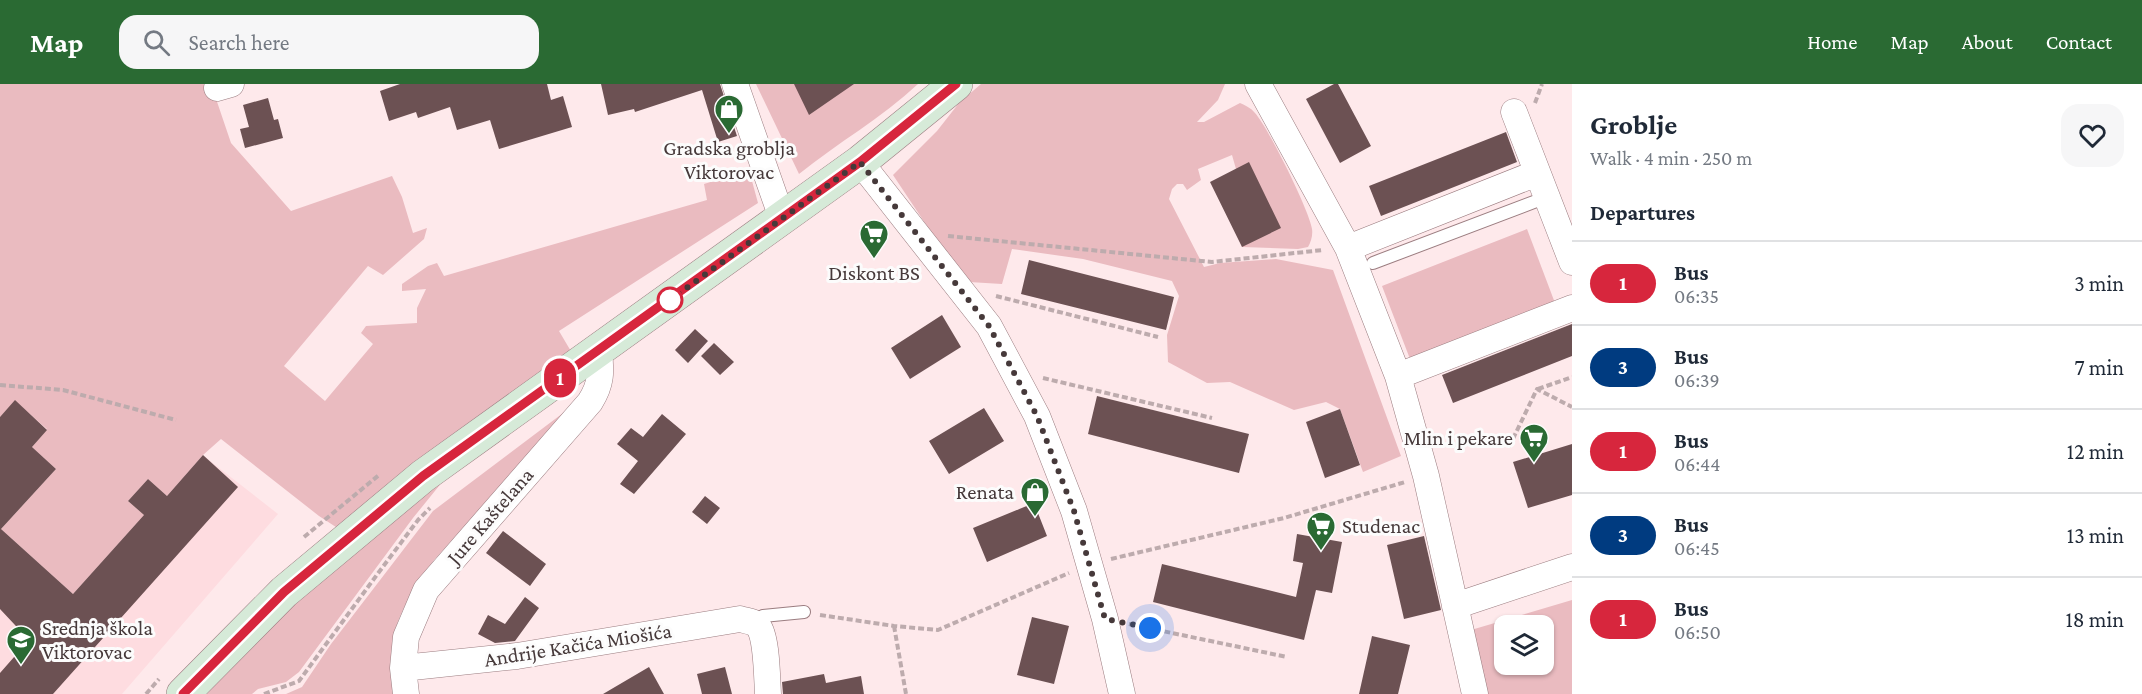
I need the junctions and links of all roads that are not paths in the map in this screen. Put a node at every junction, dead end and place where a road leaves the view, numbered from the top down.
1 (735, 84) edge
2 (956, 84) edge
3 (1258, 84) edge
4 (1514, 112) dead end
5 (860, 162) junction
6 (1537, 173) junction
7 (1546, 197) junction
8 (782, 218) junction
9 (1348, 248) junction
10 (1572, 262) edge
11 (1373, 263) dead end
12 (1572, 308) edge
13 (599, 350) junction
14 (1398, 376) junction
15 (1572, 567) edge
16 (1455, 606) junction
17 (804, 612) dead end
18 (752, 622) junction
19 (403, 668) junction
20 (183, 694) edge
21 (406, 694) edge
22 (768, 694) edge
23 (1122, 694) edge
24 (1475, 694) edge

1 - 8 street
2 - 5 main road
3 - 9 street
4 - 6 street
5 - 8 main road
5 - 23 street
6 - 7 street
6 - 9 street
7 - 10 street
7 - 11 lane
8 - 13 main road
9 - 14 street
12 - 14 street
13 - 19 street, Jure Kaštelana
13 - 20 main road
14 - 16 street
15 - 16 street
16 - 24 street
17 - 18 lane, Andrije Kačića Miošića
18 - 19 street, Andrije Kačića Miošića
18 - 22 street
19 - 21 street, Jure Kaštelana

